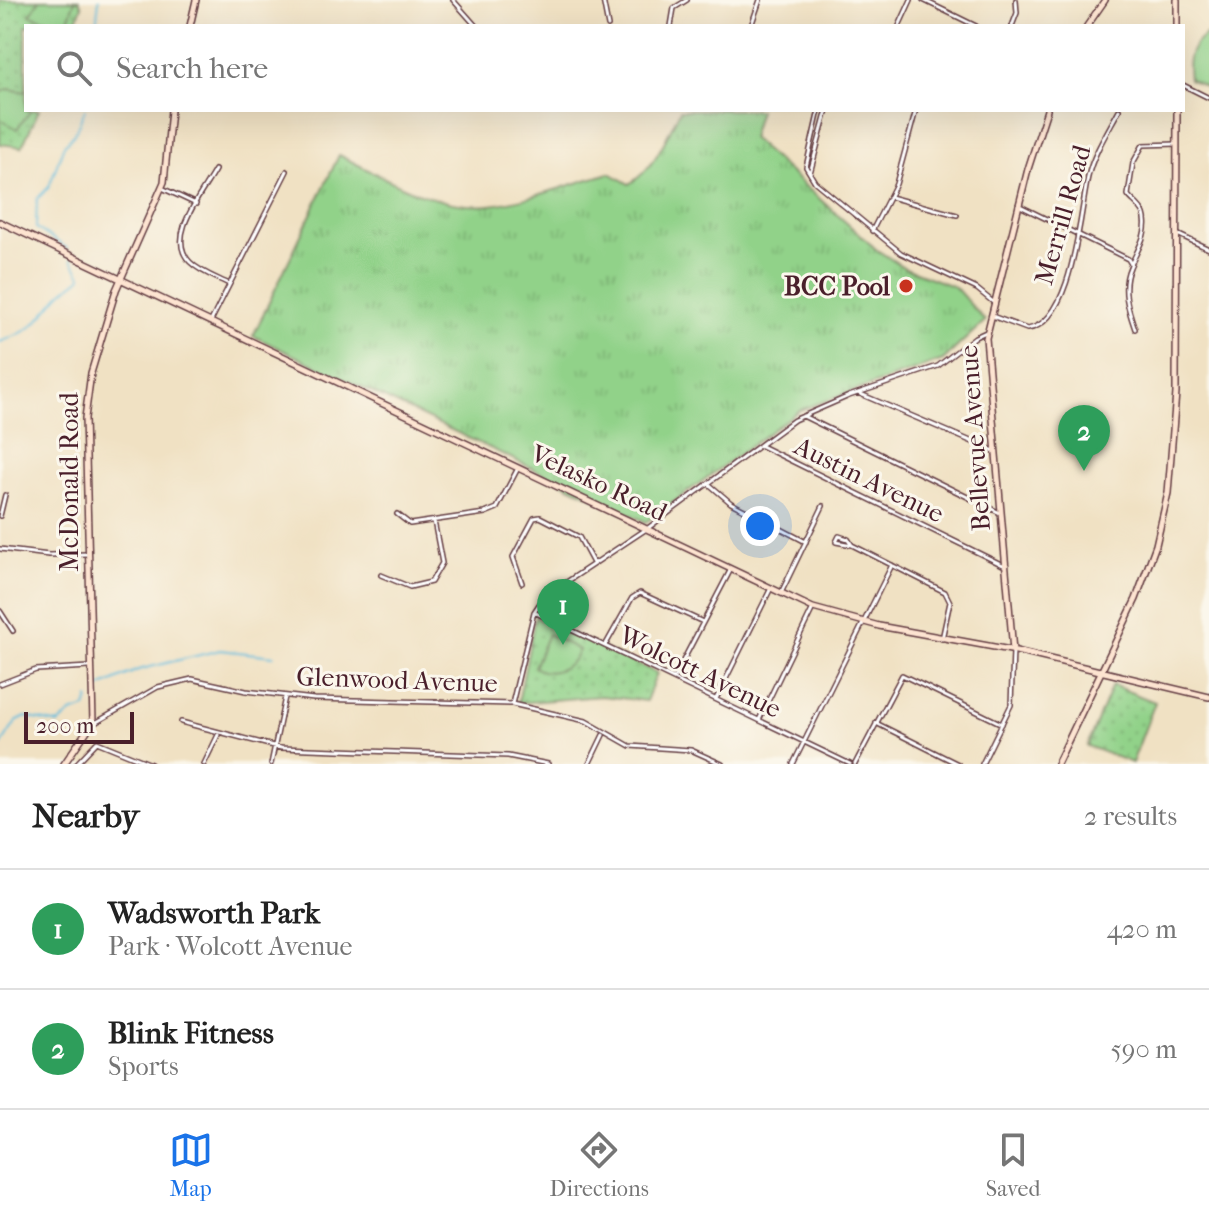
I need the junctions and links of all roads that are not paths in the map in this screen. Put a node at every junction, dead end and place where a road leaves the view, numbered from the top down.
1 (196, 0) edge
2 (453, 0) edge
3 (603, 0) edge
4 (687, 0) edge
5 (760, 0) edge
6 (911, 0) edge
7 (923, 0) edge
8 (1016, 0) edge
9 (1105, 0) edge
10 (1177, 0) edge
11 (190, 24) edge
12 (474, 24) edge
13 (608, 24) edge
14 (671, 24) edge
15 (752, 24) edge
16 (900, 24) edge
17 (972, 24) edge
18 (1013, 24) edge
19 (1088, 24) edge
20 (1177, 24) edge
21 (1185, 86) edge
22 (1209, 98) edge
23 (171, 112) edge
24 (819, 112) edge
25 (826, 112) edge
26 (915, 112) edge
27 (1046, 112) edge
28 (1118, 112) edge
29 (1177, 112) edge
30 (1177, 144) junction
31 (215, 170) dead end
32 (287, 171) dead end
33 (810, 173) junction
34 (162, 188) junction
35 (890, 197) junction
36 (196, 204) junction
37 (1018, 205) junction
38 (957, 215) dead end
39 (0, 222) edge
40 (872, 231) junction
41 (1177, 234) junction
42 (1079, 235) junction
43 (1209, 249) edge
44 (1130, 265) junction
45 (122, 278) junction
46 (229, 284) junction
47 (996, 304) junction
48 (992, 316) junction
49 (211, 321) junction
50 (1135, 329) dead end
51 (986, 332) junction
52 (858, 393) junction
53 (802, 415) junction
54 (761, 445) junction
55 (994, 451) junction
56 (519, 467) junction
57 (709, 484) junction
58 (5, 495) dead end
59 (823, 506) dead end
60 (1000, 513) junction
61 (397, 514) dead end
62 (0, 516) edge
63 (434, 521) junction
64 (648, 528) junction
65 (806, 542) junction
66 (852, 545) dead end
67 (0, 549) edge
68 (89, 554) junction
69 (593, 563) junction
70 (892, 565) junction
71 (1005, 566) junction
72 (731, 569) junction
73 (381, 575) dead end
74 (522, 583) dead end
75 (771, 588) junction
76 (781, 593) junction
77 (813, 608) junction
78 (0, 611) edge
79 (534, 612) junction
80 (703, 622) junction
81 (864, 623) junction
82 (13, 631) dead end
83 (942, 639) junction
84 (605, 646) junction
85 (1013, 651) junction
86 (92, 667) junction
87 (1102, 672) junction
88 (674, 678) junction
89 (0, 684) edge
90 (285, 696) junction
91 (1209, 697) edge
92 (716, 699) junction
93 (512, 704) junction
94 (759, 720) junction
95 (181, 722) dead end
96 (876, 723) junction
97 (1002, 724) junction
98 (91, 725) junction
99 (604, 733) junction
100 (218, 734) junction
101 (804, 742) junction
102 (274, 746) junction
103 (64, 764) edge
104 (76, 764) edge
105 (151, 764) edge
106 (204, 764) edge
107 (271, 764) edge
108 (548, 764) edge
109 (589, 764) edge
110 (722, 764) edge
111 (793, 764) edge
112 (852, 764) edge
113 (958, 764) edge
114 (982, 764) edge
115 (1057, 764) edge

1 - 11 street
2 - 12 street
3 - 13 street
4 - 14 street
5 - 15 street
6 - 16 street
7 - 17 street
8 - 18 street
9 - 19 street
10 - 20 street
21 - 22 street
23 - 34 street, McDonald Road
24 - 33 street
25 - 33 street
26 - 35 street
27 - 37 street, Bellevue Avenue
28 - 42 street, Merrill Road
29 - 30 street
30 - 41 street
30 - 44 street
31 - 36 street
32 - 46 street
33 - 40 street
34 - 36 street
34 - 45 street, McDonald Road
35 - 38 street
35 - 40 street
36 - 46 street
37 - 42 street
37 - 47 street, Bellevue Avenue
39 - 45 street, Velasko Road
40 - 47 street
41 - 43 street
41 - 87 street
42 - 44 street
42 - 48 street, Merrill Road
44 - 50 street
45 - 49 street, Velasko Road
45 - 68 street, McDonald Road
46 - 49 street
47 - 48 street, Bellevue Avenue
48 - 51 street, Bellevue Avenue
49 - 56 street, Velasko Road
51 - 52 street
51 - 55 street, Bellevue Avenue
52 - 53 street
52 - 55 street
53 - 54 street
53 - 60 street
54 - 57 street
54 - 71 street, Austin Avenue
55 - 60 street, Bellevue Avenue
56 - 63 street
56 - 64 street, Velasko Road
57 - 64 street
57 - 65 street
58 - 62 street
59 - 65 street
60 - 71 street, Bellevue Avenue
61 - 63 street
63 - 73 street
64 - 69 street
64 - 72 street, Velasko Road
65 - 76 street
66 - 70 street
67 - 68 street
68 - 86 street, McDonald Road
69 - 74 street
69 - 79 street
70 - 81 street
70 - 83 street
71 - 85 street, Bellevue Avenue
72 - 75 street, Velasko Road
72 - 80 street
75 - 76 street, Velasko Road
75 - 92 street
76 - 77 street, Velasko Road
77 - 81 street, Velasko Road
77 - 94 street
78 - 82 street
79 - 84 street, Wolcott Avenue
79 - 93 street, Glenwood Avenue
80 - 84 street
80 - 88 street
81 - 83 street, Velasko Road
81 - 101 street
83 - 85 street, Velasko Road
84 - 88 street, Wolcott Avenue
85 - 87 street, Velasko Road
85 - 97 street, Bellevue Avenue
86 - 89 street
86 - 98 street, McDonald Road
87 - 91 street, Velasko Road
87 - 115 street
88 - 92 street, Wolcott Avenue
90 - 93 street, Glenwood Avenue
90 - 98 street, Glenwood Avenue
90 - 102 street
92 - 94 street, Wolcott Avenue
93 - 99 street
94 - 101 street, Wolcott Avenue
95 - 100 street
96 - 97 street
96 - 112 street
96 - 113 street
97 - 114 street, Bellevue Avenue
98 - 103 street, Glenwood Avenue
99 - 109 street
99 - 110 street
100 - 102 street
100 - 106 street
101 - 111 street
101 - 112 street, Wolcott Avenue
102 - 107 street
102 - 108 street
104 - 105 street

